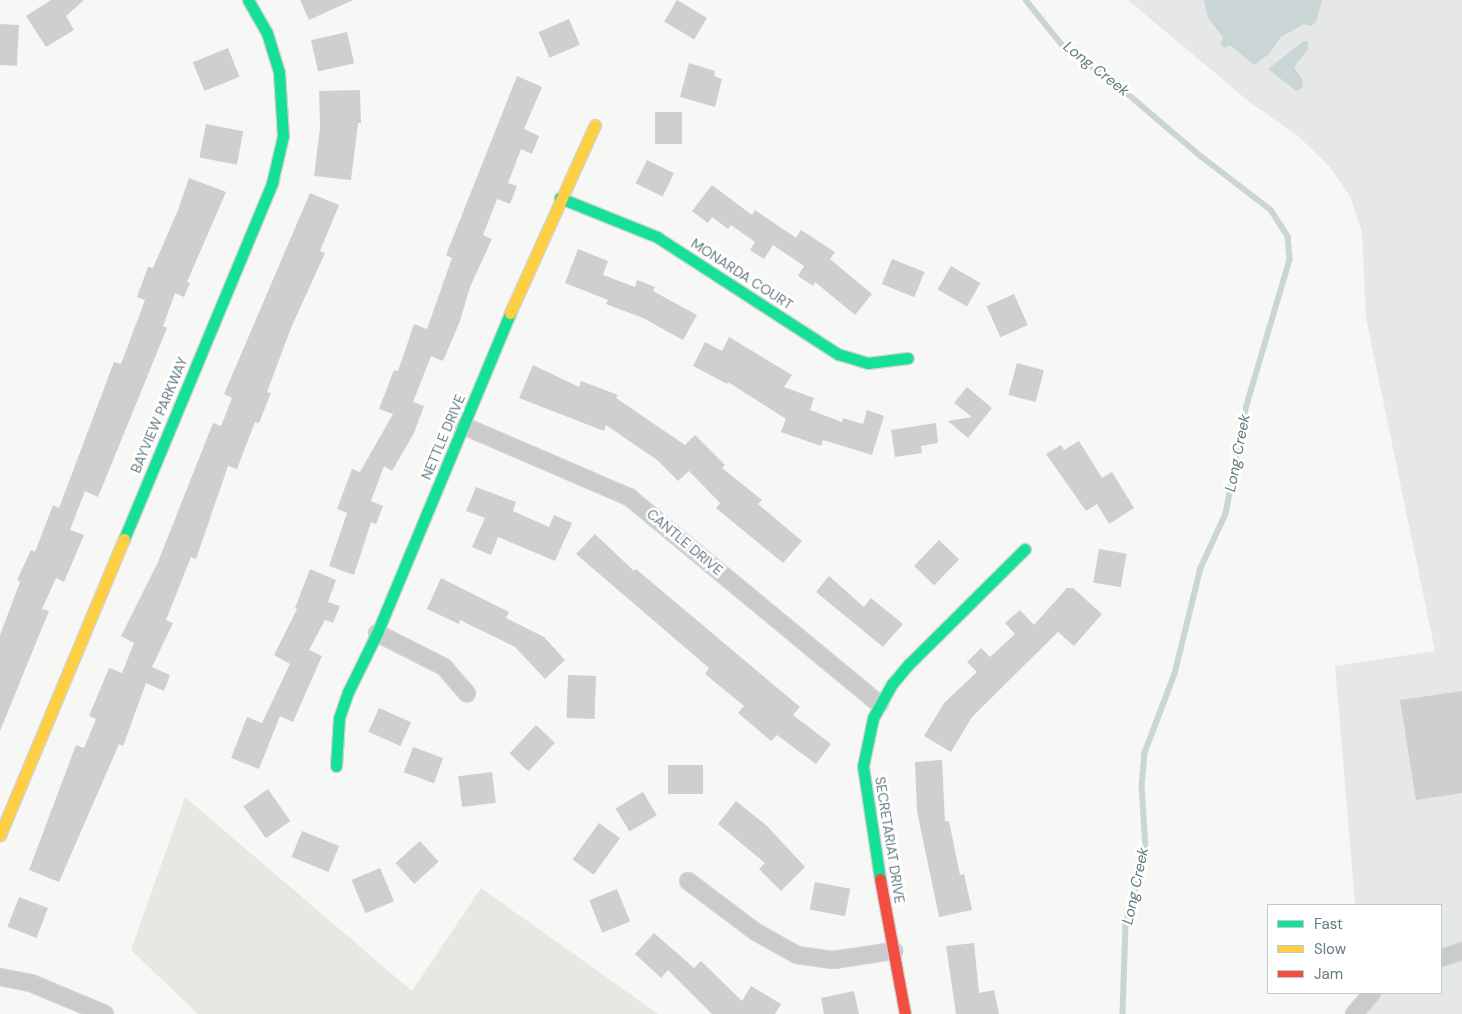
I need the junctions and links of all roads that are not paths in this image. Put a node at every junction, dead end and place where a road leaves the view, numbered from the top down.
1 (248, 0) edge
2 (595, 125) dead end
3 (560, 198) junction
4 (908, 358) dead end
5 (464, 426) junction
6 (1025, 549) dead end
7 (377, 633) junction
8 (467, 693) dead end
9 (879, 704) junction
10 (336, 766) dead end
11 (0, 834) edge
12 (688, 881) dead end
13 (1462, 950) edge
14 (894, 951) junction
15 (1442, 958) edge
16 (0, 977) edge
17 (1371, 994) edge
18 (105, 1014) edge
19 (905, 1014) edge
20 (1354, 1014) edge

1 - 11 street, BAYVIEW PARKWAY
2 - 3 street, NETTLE DRIVE
3 - 4 street, MONARDA COURT
3 - 5 street, NETTLE DRIVE
5 - 7 street, NETTLE DRIVE
5 - 9 street, CANTLE DRIVE
6 - 9 street, SECRETARIAT DRIVE
7 - 8 street
7 - 10 street, NETTLE DRIVE
9 - 14 street, SECRETARIAT DRIVE
12 - 14 street
13 - 15 street
14 - 19 street, SECRETARIAT DRIVE
16 - 18 street
17 - 20 street

